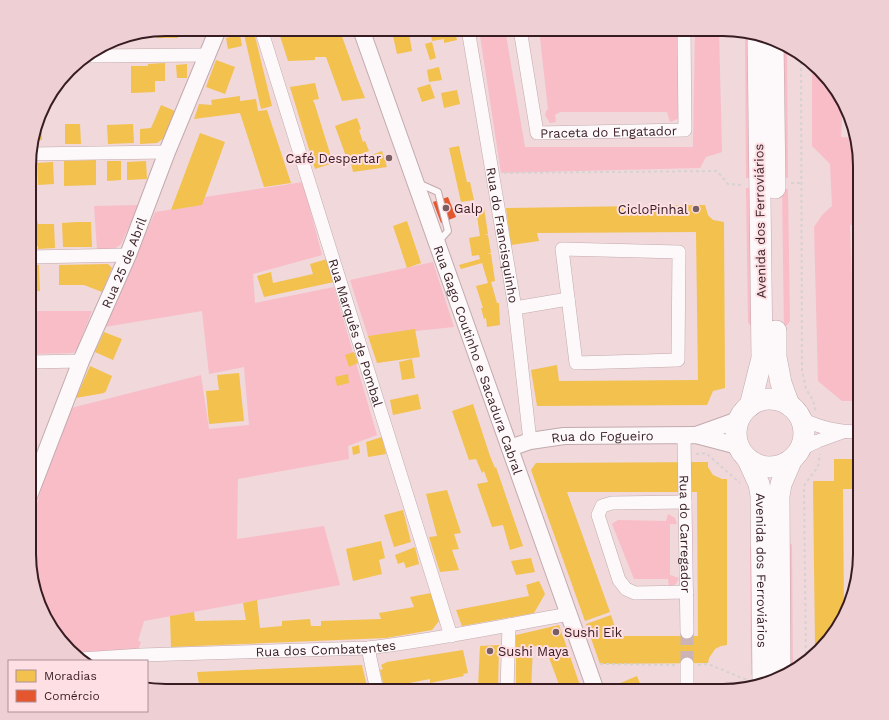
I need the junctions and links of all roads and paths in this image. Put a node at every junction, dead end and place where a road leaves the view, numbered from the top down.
1 (215, 36) edge
2 (263, 36) edge
3 (363, 36) edge
4 (469, 36) edge
5 (521, 36) edge
6 (684, 36) edge
7 (758, 40) edge
8 (774, 46) edge
9 (208, 55) junction
10 (97, 56) edge
11 (801, 62) edge
12 (167, 152) junction
13 (37, 154) edge
14 (493, 174) junction
15 (801, 183) junction
16 (767, 184) junction
17 (128, 255) junction
18 (36, 257) edge
19 (568, 299) junction
20 (515, 308) junction
21 (81, 361) junction
22 (36, 362) edge
23 (744, 413) junction
24 (803, 416) junction
25 (843, 432) junction
26 (853, 432) edge
27 (690, 436) junction
28 (530, 441) junction
29 (510, 448) junction
30 (803, 450) junction
31 (743, 453) junction
32 (36, 480) edge
33 (686, 502) junction
34 (687, 592) junction
35 (569, 614) junction
36 (509, 625) junction
37 (687, 632) tunnel mouth
38 (451, 636) junction
39 (368, 648) junction
40 (806, 654) edge
41 (142, 658) edge
42 (90, 659) edge
43 (600, 664) dead end
44 (687, 664) junction
45 (769, 675) edge
46 (769, 676) edge
47 (755, 680) edge
48 (376, 684) edge
49 (507, 684) edge
50 (594, 684) edge
51 (687, 684) edge

1 - 9 street, Rua 25 de Abril
2 - 38 street, Rua Marquês de Pombal
3 - 29 street, Rua Gago Coutinho e Sacadura Cabral
4 - 14 street, Rua do Francisquinho
5 - 6 street, Praceta do Engatador
7 - 16 main road, Avenida dos Ferroviários
8 - 16 main road, Avenida dos Ferroviários
9 - 10 street
9 - 12 street, Rua 25 de Abril
11 - 15 path
12 - 13 street
12 - 17 street, Rua 25 de Abril
14 - 16 path
14 - 20 street, Rua do Francisquinho
15 - 16 path
15 - 24 path
16 - 23 main road, Avenida dos Ferroviários
16 - 24 main road, Avenida dos Ferroviários
17 - 18 street
17 - 21 street, Rua 25 de Abril
19 - 19 street
19 - 20 street
20 - 28 street, Rua do Francisquinho
21 - 22 street
21 - 32 street, Rua 25 de Abril
23 - 24 main road
23 - 27 street, Rua do Fogueiro
23 - 31 main road, Avenida dos Ferroviários
24 - 25 street
24 - 30 main road, Avenida dos Ferroviários
25 - 26 street
25 - 30 street
27 - 28 street, Rua do Fogueiro
27 - 31 street, Rua do Fogueiro
27 - 33 street, Rua do Carregador
28 - 29 street, Rua do Fogueiro
29 - 35 street, Rua Gago Coutinho e Sacadura Cabral
30 - 31 main road
30 - 40 path
30 - 45 main road, Avenida dos Ferroviários
31 - 46 main road, Avenida dos Ferroviários
33 - 34 street, Rua do Carregador
33 - 34 street
34 - 37 street, Rua do Carregador
35 - 36 street, Rua dos Combatentes
35 - 50 street, Rua Gago Coutinho e Sacadura Cabral
36 - 38 street, Rua dos Combatentes
36 - 49 street
38 - 39 street, Rua dos Combatentes
39 - 41 street, Rua dos Combatentes
39 - 48 street
41 - 42 street, Rua dos Combatentes
43 - 44 path
44 - 47 path
44 - 51 street

